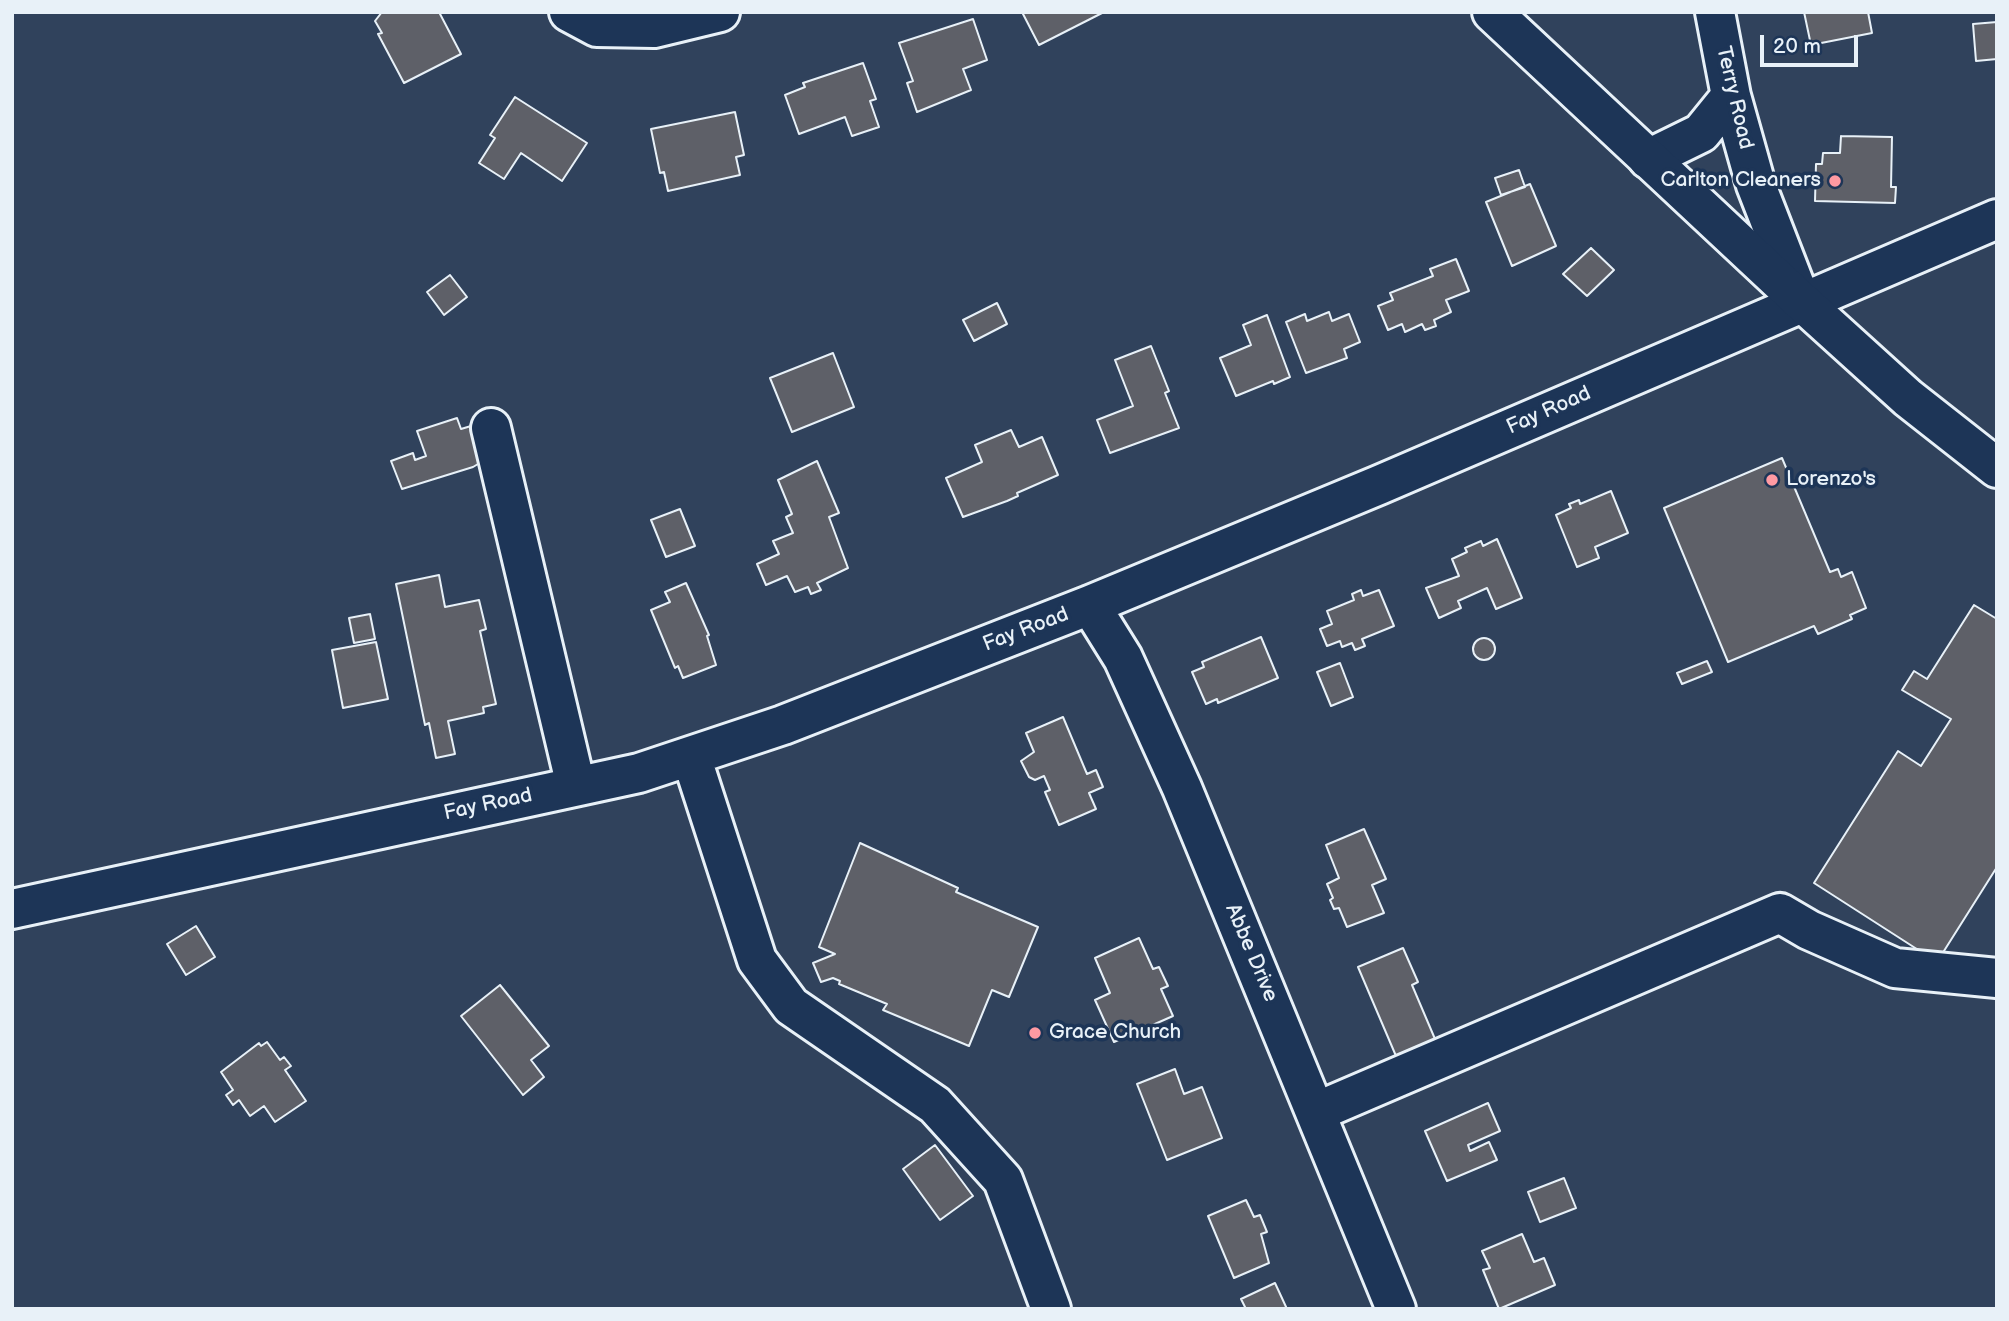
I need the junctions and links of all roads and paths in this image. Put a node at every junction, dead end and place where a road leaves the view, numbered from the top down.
1 (569, 12) edge
2 (720, 12) edge
3 (1492, 12) edge
4 (1715, 12) edge
5 (1731, 96) junction
6 (1648, 159) junction
7 (1997, 219) edge
8 (1801, 301) junction
9 (491, 428) dead end
10 (1997, 468) edge
11 (1090, 605) junction
12 (691, 756) junction
13 (576, 786) junction
14 (12, 909) edge
15 (1997, 978) edge
16 (1317, 1112) junction
17 (1051, 1309) edge
18 (1396, 1309) edge

1 - 2 street
3 - 6 street
4 - 5 street, Terry Road
5 - 6 street
5 - 8 street, Terry Road
6 - 8 street
7 - 8 street, Fay Road
8 - 10 street
8 - 11 street, Fay Road
9 - 13 street
11 - 12 street, Fay Road
11 - 16 street, Abbe Drive
12 - 13 street, Fay Road
12 - 17 street
13 - 14 street, Fay Road
15 - 16 street
16 - 18 street, Abbe Drive

